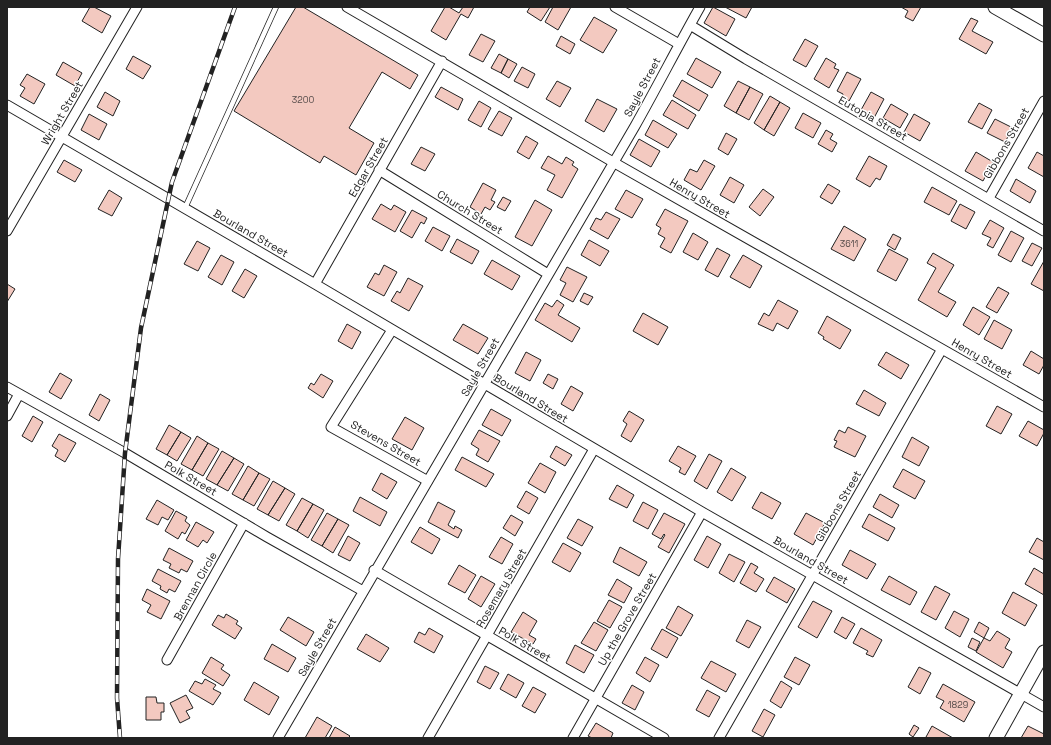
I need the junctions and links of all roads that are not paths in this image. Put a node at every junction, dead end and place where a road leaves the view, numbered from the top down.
1 (137, 7) edge
2 (276, 7) edge
3 (347, 7) edge
4 (615, 7) edge
5 (700, 7) edge
6 (995, 7) edge
7 (690, 25) junction
8 (1044, 35) edge
9 (679, 44) junction
10 (442, 62) junction
11 (1044, 101) edge
12 (7, 105) edge
13 (62, 136) junction
14 (613, 162) junction
15 (379, 170) junction
16 (989, 198) junction
17 (185, 208) junction
18 (1044, 230) edge
19 (7, 231) edge
20 (548, 274) junction
21 (315, 284) junction
22 (392, 330) junction
23 (942, 349) junction
24 (484, 384) junction
25 (7, 387) edge
26 (19, 394) junction
27 (1044, 407) edge
28 (7, 416) edge
29 (594, 449) junction
30 (428, 481) junction
31 (702, 512) junction
32 (244, 523) junction
33 (374, 570) junction
34 (813, 575) junction
35 (363, 591) junction
36 (488, 636) junction
37 (1044, 652) edge
38 (167, 660) dead end
39 (1021, 693) junction
40 (595, 698) junction
41 (1044, 707) edge
42 (278, 738) edge
43 (428, 738) edge
44 (573, 738) edge
45 (664, 738) edge
46 (719, 738) edge
47 (996, 738) edge

1 - 13 street, Wright Street
2 - 17 lane
3 - 10 street, Henry Street
4 - 9 street
5 - 7 street, Sayle Street
6 - 8 street
7 - 9 street, Sayle Street
7 - 16 street, Eutopia Street
9 - 14 street, Sayle Street
10 - 14 street, Henry Street
10 - 15 street, Edgar Street
11 - 16 street, Gibbons Street
12 - 13 street, Bourland Street
13 - 17 street, Bourland Street
13 - 19 street, Wright Street
14 - 20 street, Sayle Street
14 - 23 street, Henry Street
15 - 20 street, Church Street
15 - 21 street, Edgar Street
16 - 18 street, Eutopia Street
17 - 21 street, Bourland Street
20 - 24 street, Sayle Street
21 - 22 street, Bourland Street
22 - 24 street, Bourland Street
22 - 30 street, Stevens Street
23 - 27 street, Henry Street
23 - 34 street, Gibbons Street
24 - 29 street, Bourland Street
24 - 30 street, Sayle Street
25 - 26 street, Polk Street
26 - 28 street
26 - 32 street, Polk Street
29 - 31 street, Bourland Street
29 - 36 street, Rosemary Street
30 - 33 street, Sayle Street
31 - 34 street, Bourland Street
31 - 40 street, Up the Grove Street
32 - 35 street, Polk Street
32 - 38 street, Brennan Circle
33 - 35 street, Sayle Street
33 - 36 street, Polk Street
34 - 39 street, Bourland Street
34 - 46 street, Gibbons Street
35 - 42 street, Sayle Street
36 - 40 street, Polk Street
36 - 43 street, Rosemary Street
37 - 39 street
39 - 41 street, Bourland Street
39 - 47 street
40 - 44 street, Up the Grove Street
40 - 45 street, Polk Street

